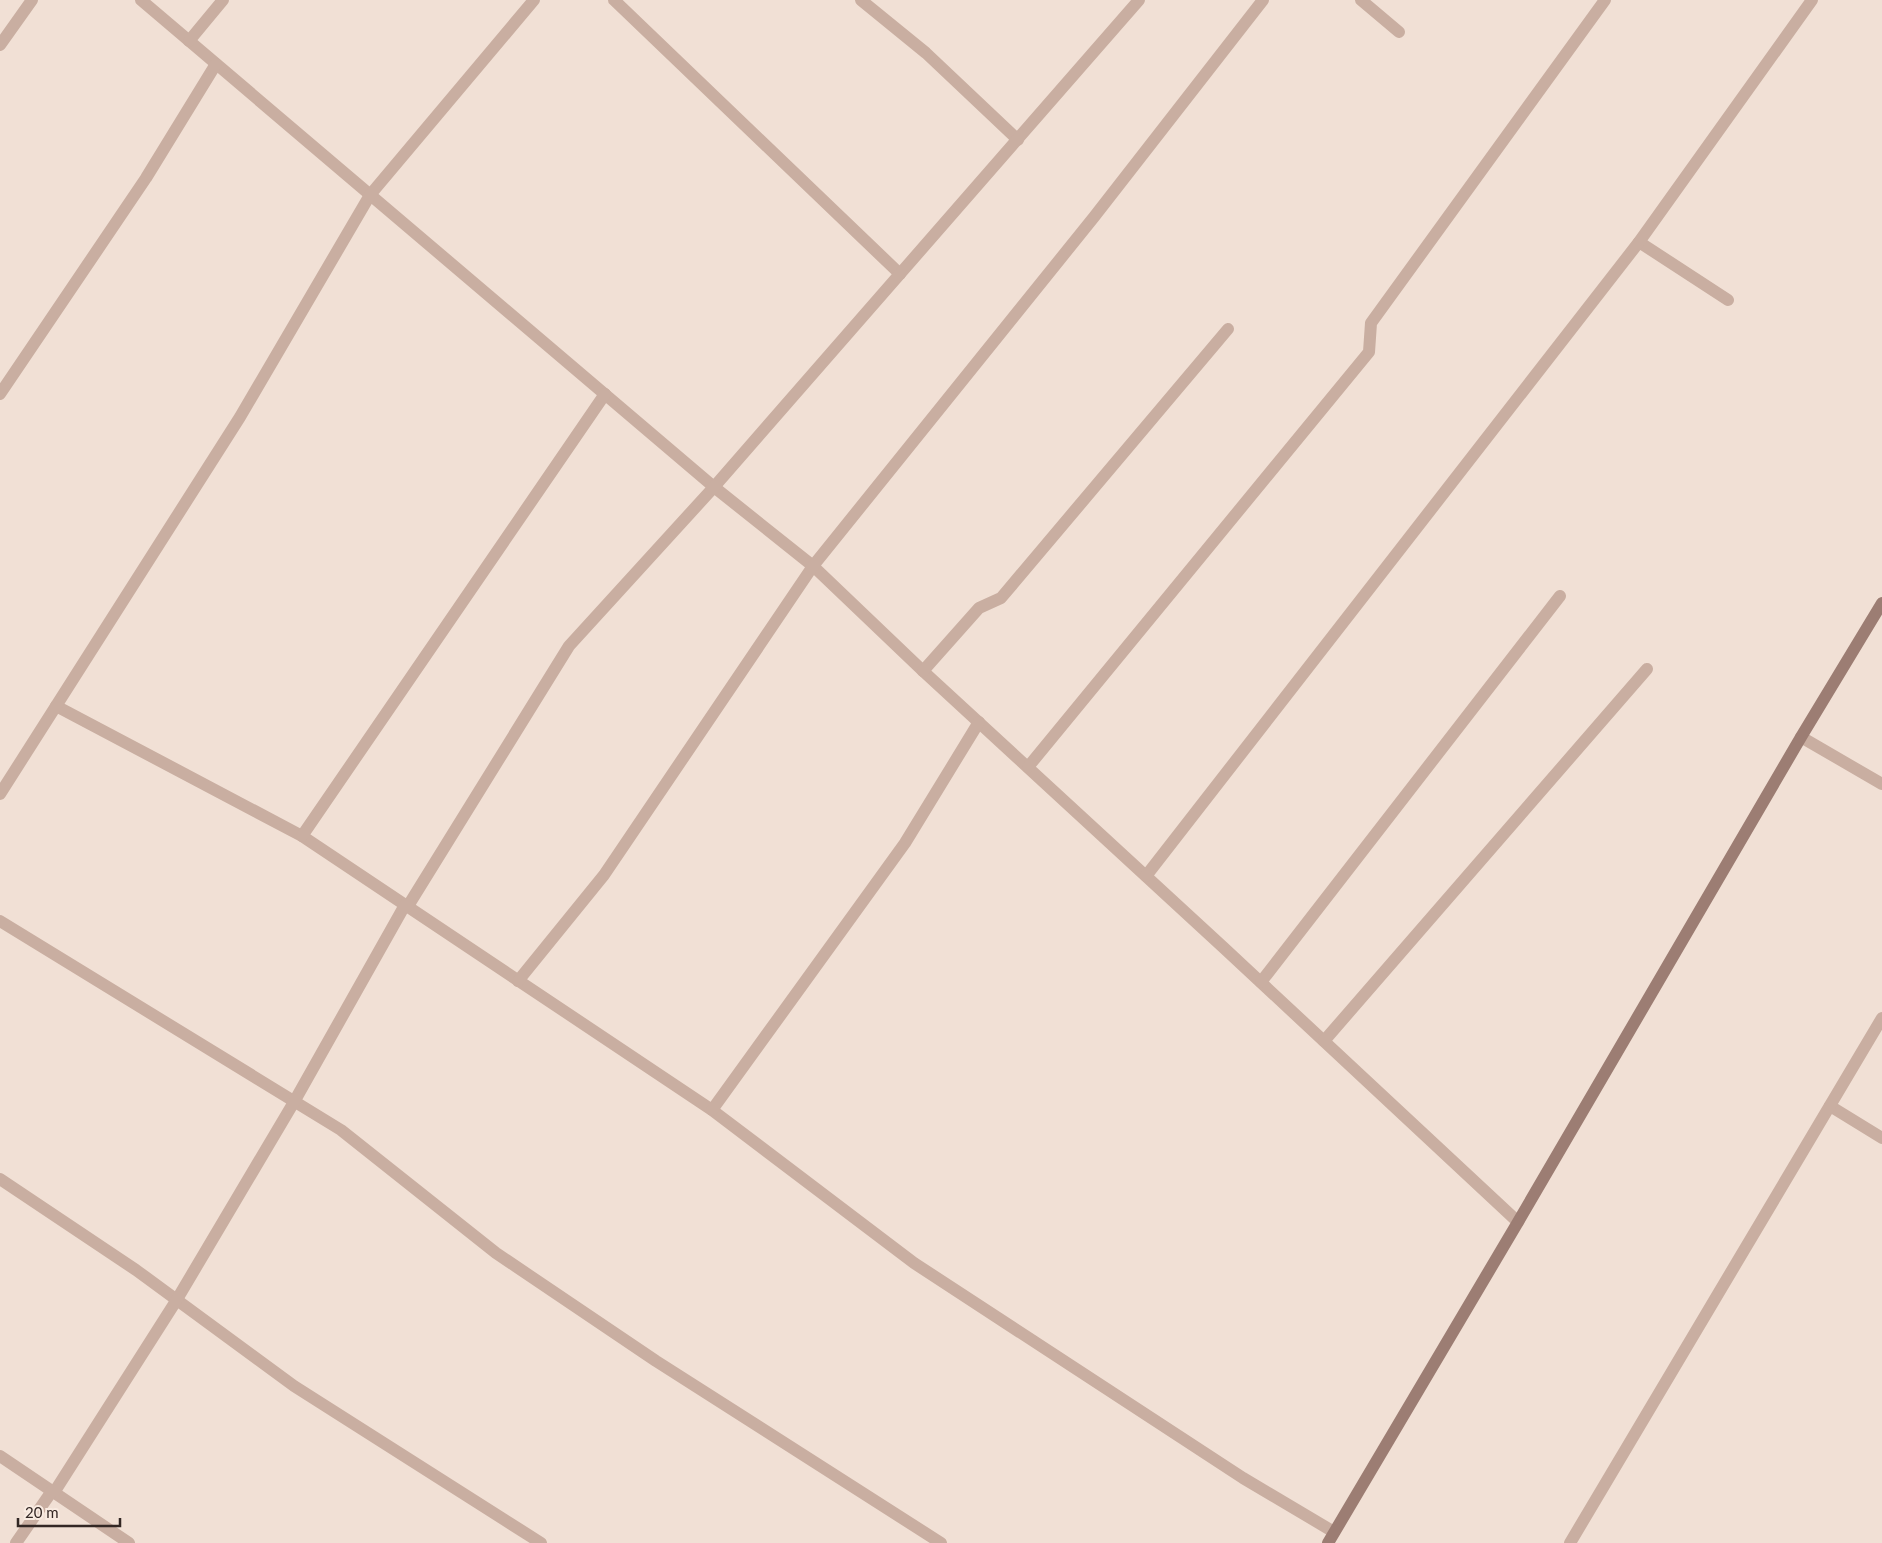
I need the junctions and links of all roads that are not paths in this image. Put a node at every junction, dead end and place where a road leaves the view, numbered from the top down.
1 (32, 0) edge
2 (141, 0) edge
3 (223, 0) edge
4 (534, 0) edge
5 (614, 0) edge
6 (861, 0) edge
7 (1140, 0) edge
8 (1263, 0) edge
9 (1361, 0) edge
10 (1605, 0) edge
11 (1812, 0) edge
12 (1399, 32) dead end
13 (189, 41) junction
14 (0, 45) edge
15 (216, 64) junction
16 (1018, 140) junction
17 (370, 196) junction
18 (1638, 242) junction
19 (900, 274) junction
20 (1728, 300) dead end
21 (1228, 330) dead end
22 (0, 394) edge
23 (605, 394) junction
24 (714, 487) junction
25 (813, 566) junction
26 (1560, 596) dead end
27 (1882, 603) edge
28 (1647, 669) dead end
29 (923, 670) junction
30 (56, 706) junction
31 (979, 722) junction
32 (1801, 737) junction
33 (1028, 768) junction
34 (1882, 784) edge
35 (0, 794) edge
36 (302, 836) junction
37 (1146, 876) junction
38 (405, 905) junction
39 (0, 921) edge
40 (518, 981) junction
41 (1261, 982) junction
42 (1882, 1018) edge
43 (1324, 1041) junction
44 (294, 1102) junction
45 (1830, 1106) junction
46 (712, 1110) junction
47 (1882, 1138) edge
48 (0, 1179) edge
49 (1518, 1222) junction
50 (176, 1300) junction
51 (0, 1456) edge
52 (52, 1491) junction
53 (1331, 1537) edge
54 (16, 1543) edge
55 (129, 1543) edge
56 (541, 1543) edge
57 (941, 1543) edge
58 (1570, 1543) edge

1 - 14 street
2 - 13 street
3 - 13 street
4 - 17 street
5 - 19 street
6 - 16 street
7 - 16 street
8 - 25 street
9 - 12 street
10 - 33 street
11 - 18 street
13 - 15 street
15 - 17 street
15 - 22 street
16 - 19 street
17 - 23 street
17 - 30 street
18 - 20 street
18 - 37 street
19 - 24 street
21 - 29 street
23 - 24 street
23 - 36 street
24 - 25 street
24 - 38 street
25 - 29 street
25 - 40 street
26 - 41 street
27 - 32 street
28 - 43 street
29 - 31 street
30 - 35 street
30 - 36 street
31 - 33 street
31 - 46 street
32 - 34 street
32 - 49 street
33 - 37 street
36 - 38 street
37 - 41 street
38 - 40 street
38 - 44 street
39 - 44 street
40 - 46 street
41 - 43 street
42 - 45 street
43 - 49 street
44 - 50 street
44 - 57 street
45 - 47 street
45 - 58 street
46 - 53 street
48 - 50 street
49 - 53 street
50 - 52 street
50 - 56 street
51 - 52 street
52 - 54 street
52 - 55 street

